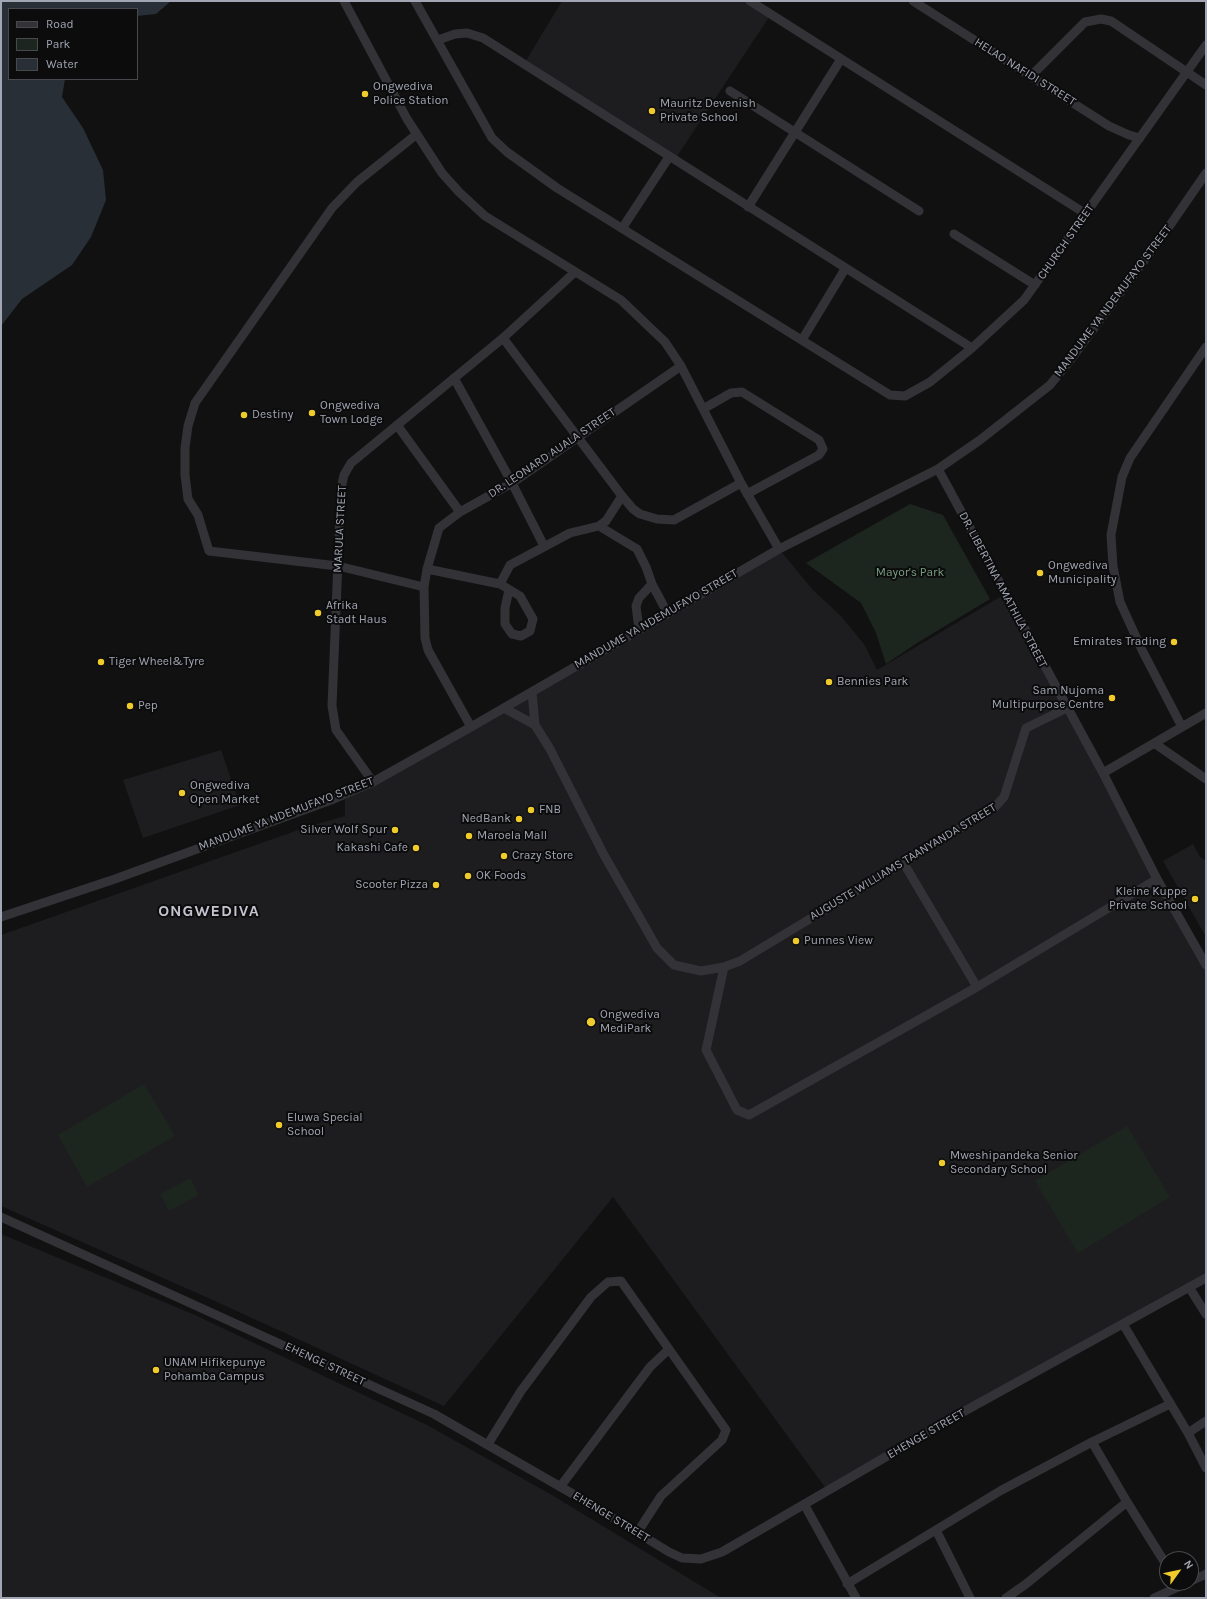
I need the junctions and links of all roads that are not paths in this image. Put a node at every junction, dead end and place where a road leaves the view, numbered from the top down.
1 (345, 1) edge
2 (415, 1) edge
3 (913, 1) edge
4 (754, 2) edge
5 (438, 40) junction
6 (1206, 45) edge
7 (841, 58) junction
8 (1188, 71) junction
9 (1031, 76) junction
10 (1206, 85) edge
11 (730, 91) dead end
12 (795, 132) junction
13 (417, 134) junction
14 (1140, 138) junction
15 (669, 157) junction
16 (1206, 173) edge
17 (748, 207) junction
18 (919, 212) dead end
19 (1086, 214) junction
20 (623, 227) junction
21 (954, 234) dead end
22 (845, 269) junction
23 (574, 272) junction
24 (1035, 285) junction
25 (503, 338) junction
26 (802, 340) junction
27 (1206, 347) edge
28 (972, 348) junction
29 (681, 366) junction
30 (454, 378) junction
31 (703, 410) junction
32 (397, 425) junction
33 (578, 436) junction
34 (938, 468) junction
35 (512, 483) junction
36 (741, 483) junction
37 (747, 494) junction
38 (622, 496) junction
39 (460, 512) junction
40 (599, 526) junction
41 (544, 546) junction
42 (779, 549) junction
43 (338, 566) junction
44 (427, 569) junction
45 (500, 584) junction
46 (652, 584) junction
47 (424, 587) junction
48 (509, 590) junction
49 (667, 612) junction
50 (639, 629) junction
51 (532, 692) junction
52 (504, 708) junction
53 (1066, 708) junction
54 (1206, 713) edge
55 (535, 725) junction
56 (471, 727) junction
57 (1182, 727) junction
58 (1154, 743) junction
59 (1103, 773) junction
60 (1206, 779) edge
61 (373, 782) junction
62 (903, 862) junction
63 (1157, 879) junction
64 (1, 916) edge
65 (1206, 965) edge
66 (724, 967) junction
67 (977, 987) junction
68 (1, 1217) edge
69 (1206, 1278) edge
70 (1189, 1286) junction
71 (1206, 1314) edge
72 (1123, 1324) junction
73 (669, 1349) junction
74 (1170, 1404) junction
75 (1206, 1421) edge
76 (1188, 1433) junction
77 (1092, 1442) junction
78 (488, 1444) junction
79 (1206, 1468) edge
80 (560, 1487) junction
81 (1127, 1502) junction
82 (804, 1504) junction
83 (936, 1530) junction
84 (637, 1533) junction
85 (1159, 1553) edge
86 (847, 1584) junction
87 (1168, 1591) edge
88 (856, 1598) edge
89 (970, 1598) edge
90 (1006, 1598) edge
91 (1154, 1598) edge

1 - 13 street
2 - 5 street
3 - 9 street, HELAO NAFIDI STREET
4 - 7 street
5 - 15 street
5 - 20 street
6 - 8 street, CHURCH STREET
7 - 12 street
7 - 19 street
8 - 9 street
8 - 10 street
8 - 14 street, CHURCH STREET
9 - 14 street, HELAO NAFIDI STREET
11 - 12 street
12 - 17 street
12 - 18 street
13 - 23 street
13 - 43 street
14 - 19 street, CHURCH STREET
15 - 17 street
15 - 20 street
16 - 34 street, MANDUME YA NDEMUFAYO STREET
17 - 22 street
19 - 24 street, CHURCH STREET
20 - 26 street
21 - 24 street
22 - 26 street
22 - 28 street
23 - 25 street, MARULA STREET
23 - 29 street
24 - 28 street, CHURCH STREET
25 - 30 street, MARULA STREET
25 - 33 street
26 - 28 street, CHURCH STREET
27 - 57 street
29 - 31 street
29 - 33 street, DR. LEONARD AUALA STREET
30 - 32 street, MARULA STREET
30 - 35 street
31 - 36 street
31 - 37 street
32 - 39 street
32 - 43 street, MARULA STREET
33 - 35 street, DR. LEONARD AUALA STREET
33 - 38 street
34 - 42 street, MANDUME YA NDEMUFAYO STREET
34 - 53 street, DR. LIBERTINA AMATHILA STREET
35 - 39 street, DR. LEONARD AUALA STREET
35 - 41 street
36 - 37 street
36 - 38 street
37 - 42 street
38 - 40 street
39 - 44 street, DR. LEONARD AUALA STREET
40 - 41 street
40 - 46 street
41 - 45 street
42 - 49 street, MANDUME YA NDEMUFAYO STREET
43 - 47 street
43 - 61 street, MARULA STREET
44 - 45 street
44 - 47 street, DR. LEONARD AUALA STREET
45 - 48 street
46 - 49 street
46 - 50 street
47 - 56 street, DR. LEONARD AUALA STREET
48 - 48 street
49 - 50 street, MANDUME YA NDEMUFAYO STREET
50 - 51 street, MANDUME YA NDEMUFAYO STREET
51 - 52 street, MANDUME YA NDEMUFAYO STREET
51 - 55 street
52 - 55 street
52 - 56 street, MANDUME YA NDEMUFAYO STREET
53 - 59 street, DR. LIBERTINA AMATHILA STREET
53 - 62 street, AUGUSTE WILLIAMS TAANYANDA STREET
54 - 57 street
55 - 66 street, AUGUSTE WILLIAMS TAANYANDA STREET
56 - 61 street, MANDUME YA NDEMUFAYO STREET
57 - 58 street
58 - 59 street
58 - 60 street
59 - 63 street, DR. LIBERTINA AMATHILA STREET
61 - 64 street, MANDUME YA NDEMUFAYO STREET
62 - 66 street, AUGUSTE WILLIAMS TAANYANDA STREET
62 - 67 street
63 - 65 street, DR. LIBERTINA AMATHILA STREET
63 - 67 street
66 - 67 street
68 - 78 street, EHENGE STREET
69 - 70 street, EHENGE STREET
70 - 71 street
70 - 72 street, EHENGE STREET
72 - 74 street
72 - 82 street, EHENGE STREET
73 - 78 street
73 - 80 street
73 - 84 street
74 - 76 street
74 - 77 street
75 - 76 street
76 - 79 street
77 - 81 street
77 - 83 street
78 - 80 street, EHENGE STREET
80 - 84 street, EHENGE STREET
81 - 85 street
81 - 90 street
82 - 84 street, EHENGE STREET
82 - 86 street
83 - 86 street
83 - 89 street
86 - 88 street
87 - 91 street

